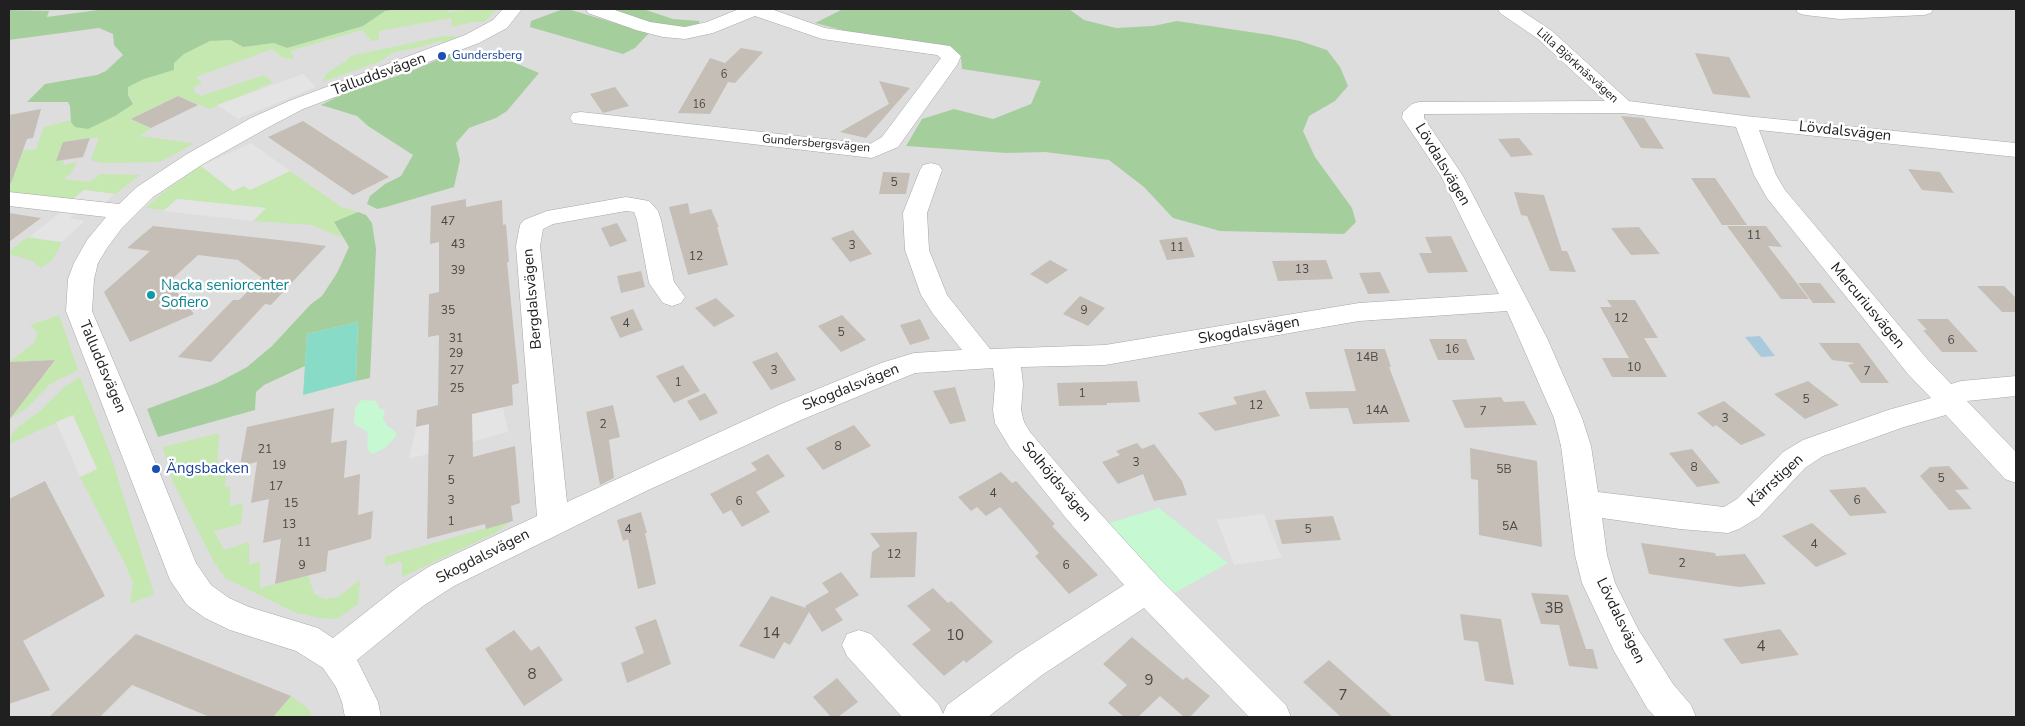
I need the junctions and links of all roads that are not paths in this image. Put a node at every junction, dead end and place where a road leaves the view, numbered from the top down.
1 (513, 9) edge
2 (594, 9) edge
3 (754, 9) edge
4 (1507, 9) edge
5 (1805, 9) edge
6 (1924, 9) edge
7 (1623, 107) junction
8 (581, 118) dead end
9 (1745, 122) junction
10 (2016, 150) edge
11 (931, 170) dead end
12 (9, 199) edge
13 (124, 212) junction
14 (672, 296) dead end
15 (1516, 302) junction
16 (992, 359) junction
17 (2016, 386) edge
18 (1948, 401) junction
19 (2016, 471) edge
20 (1585, 503) junction
21 (553, 523) junction
22 (1147, 588) junction
23 (859, 645) dead end
24 (335, 657) junction
25 (363, 717) edge
26 (926, 717) edge
27 (960, 717) edge
28 (1273, 717) edge
29 (1678, 717) edge

1 - 13 street, Talluddsvägen
2 - 3 street, Gundersbergsvägen
3 - 8 street, Gundersbergsvägen
4 - 7 street, Lilla Björknäsvägen
5 - 6 street
7 - 9 street, Lövdalsvägen
7 - 15 street, Lövdalsvägen
9 - 10 street, Lövdalsvägen
9 - 18 street, Mercuriusvägen
11 - 16 street, Solhöjdsvägen
12 - 13 street
13 - 24 street, Talluddsvägen
14 - 21 street, Bergdalsvägen
15 - 16 street, Skogdalsvägen
15 - 20 street, Lövdalsvägen
16 - 21 street, Skogdalsvägen
16 - 22 street, Solhöjdsvägen
17 - 18 street, Kärrstigen
18 - 19 street, Mercuriusvägen
18 - 20 street, Kärrstigen
20 - 29 street, Lövdalsvägen
21 - 24 street, Skogdalsvägen
22 - 27 street
22 - 28 street, Solhöjdsvägen
23 - 26 street
24 - 25 street, Talluddsvägen

